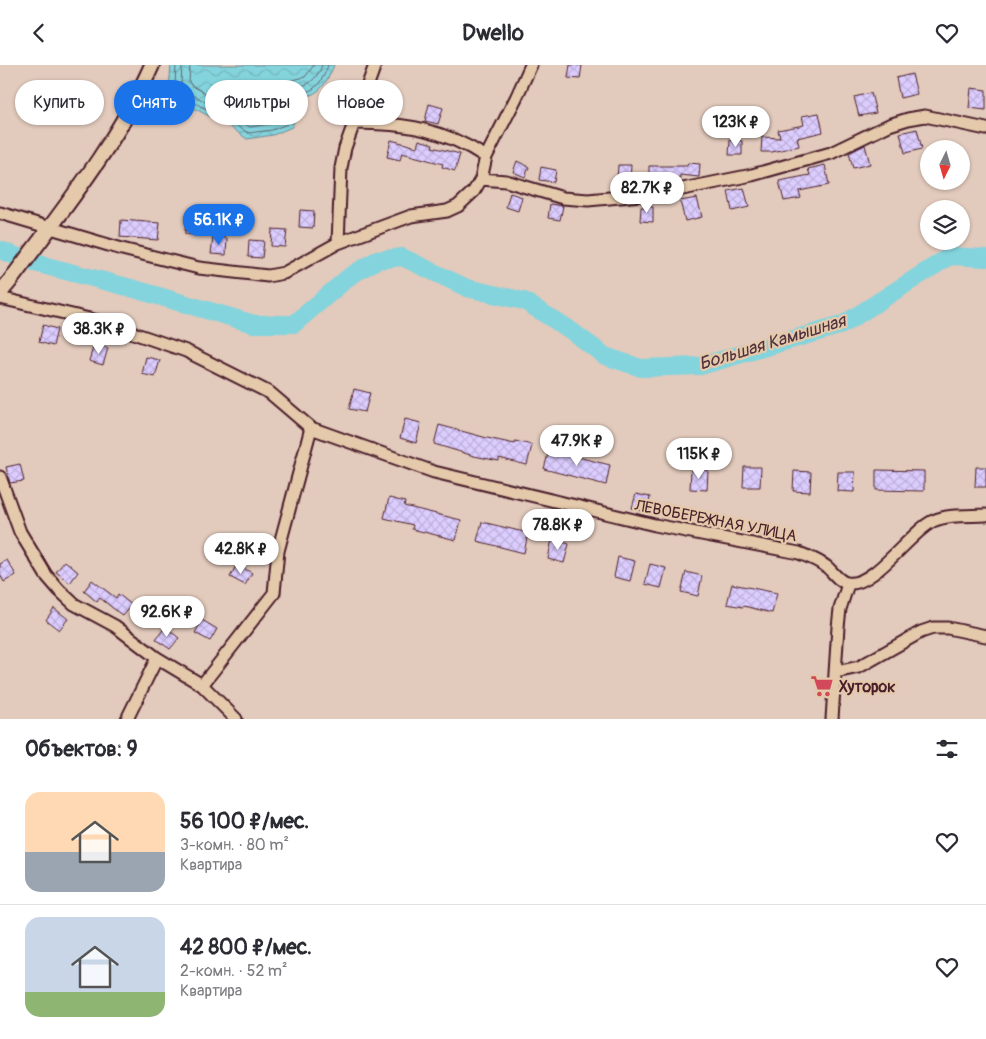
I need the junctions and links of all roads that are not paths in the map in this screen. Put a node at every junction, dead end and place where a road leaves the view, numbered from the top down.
1 (152, 65) edge
2 (375, 65) edge
3 (531, 65) edge
4 (370, 80) edge
5 (353, 125) edge
6 (400, 125) edge
7 (986, 129) edge
8 (486, 157) junction
9 (481, 179) junction
10 (0, 213) edge
11 (49, 228) junction
12 (338, 243) junction
13 (0, 293) edge
14 (0, 298) edge
15 (311, 428) junction
16 (0, 477) edge
17 (986, 515) edge
18 (848, 584) junction
19 (986, 636) edge
20 (157, 658) junction
21 (836, 671) junction
22 (202, 685) junction
23 (127, 719) edge
24 (236, 719) edge
25 (832, 719) edge

1 - 11 street
2 - 4 street
3 - 8 street
5 - 12 street
6 - 8 street
7 - 9 street
8 - 9 street
9 - 12 street
10 - 11 street
11 - 12 street
11 - 13 street
14 - 15 street, ЛЕВОБЕРЕЖНАЯ УЛИЦА
15 - 18 street, ЛЕВОБЕРЕЖНАЯ УЛИЦА
15 - 22 street
16 - 20 street
17 - 18 street
18 - 21 street
19 - 21 street
20 - 22 street
20 - 23 street
21 - 25 street
22 - 24 street

